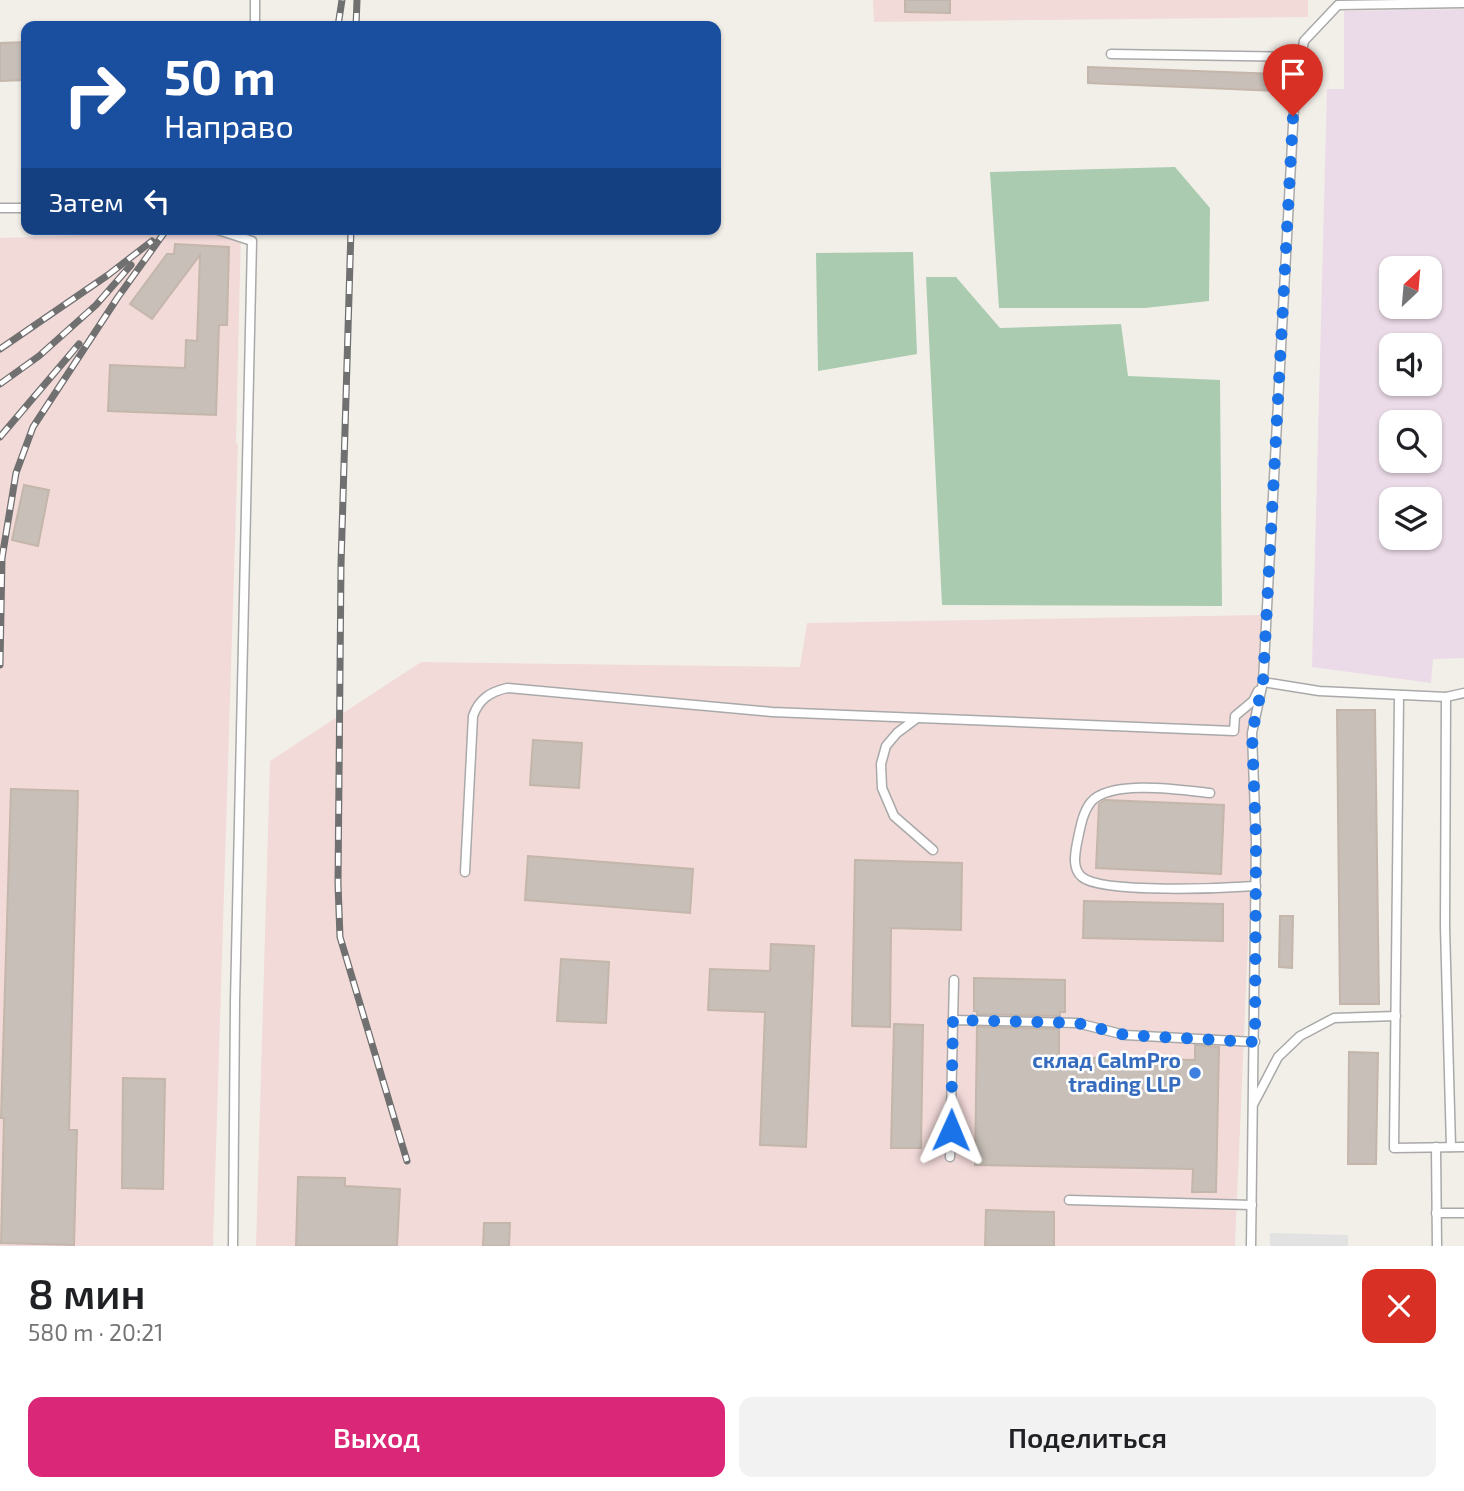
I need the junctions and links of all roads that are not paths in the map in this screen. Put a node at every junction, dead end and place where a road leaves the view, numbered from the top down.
1 (255, 0) edge
2 (1464, 4) edge
3 (255, 21) edge
4 (1111, 54) dead end
5 (1301, 57) junction
6 (0, 208) edge
7 (21, 208) edge
8 (234, 235) edge
9 (252, 235) edge
10 (252, 241) junction
11 (1263, 682) junction
12 (1464, 693) edge
13 (1399, 696) junction
14 (1446, 697) junction
15 (917, 718) junction
16 (1234, 731) junction
17 (1252, 733) junction
18 (1210, 793) dead end
19 (933, 849) dead end
20 (465, 872) dead end
21 (1256, 886) junction
22 (954, 979) dead end
23 (1396, 1016) junction
24 (953, 1020) junction
25 (1255, 1042) junction
26 (1253, 1105) junction
27 (1436, 1147) junction
28 (1451, 1147) junction
29 (1464, 1147) edge
30 (950, 1157) dead end
31 (1069, 1200) dead end
32 (1252, 1205) junction
33 (1436, 1213) junction
34 (1464, 1213) edge
35 (233, 1246) edge
36 (1251, 1246) edge
37 (1437, 1246) edge

1 - 3 lane
2 - 5 lane
4 - 5 lane
5 - 11 lane
6 - 7 lane
8 - 10 lane
9 - 10 lane
10 - 35 lane
11 - 13 lane
11 - 16 lane
11 - 17 lane
12 - 14 lane
13 - 14 lane
13 - 23 lane
14 - 28 lane
15 - 16 lane
15 - 19 lane
15 - 20 lane
16 - 17 lane
17 - 21 lane
18 - 21 lane
21 - 25 lane
22 - 24 lane
23 - 26 lane
23 - 27 lane
24 - 25 lane
24 - 30 lane
25 - 26 lane
26 - 32 lane
27 - 28 lane
27 - 33 lane
28 - 29 lane
31 - 32 lane
32 - 36 lane
33 - 34 lane
33 - 37 lane

